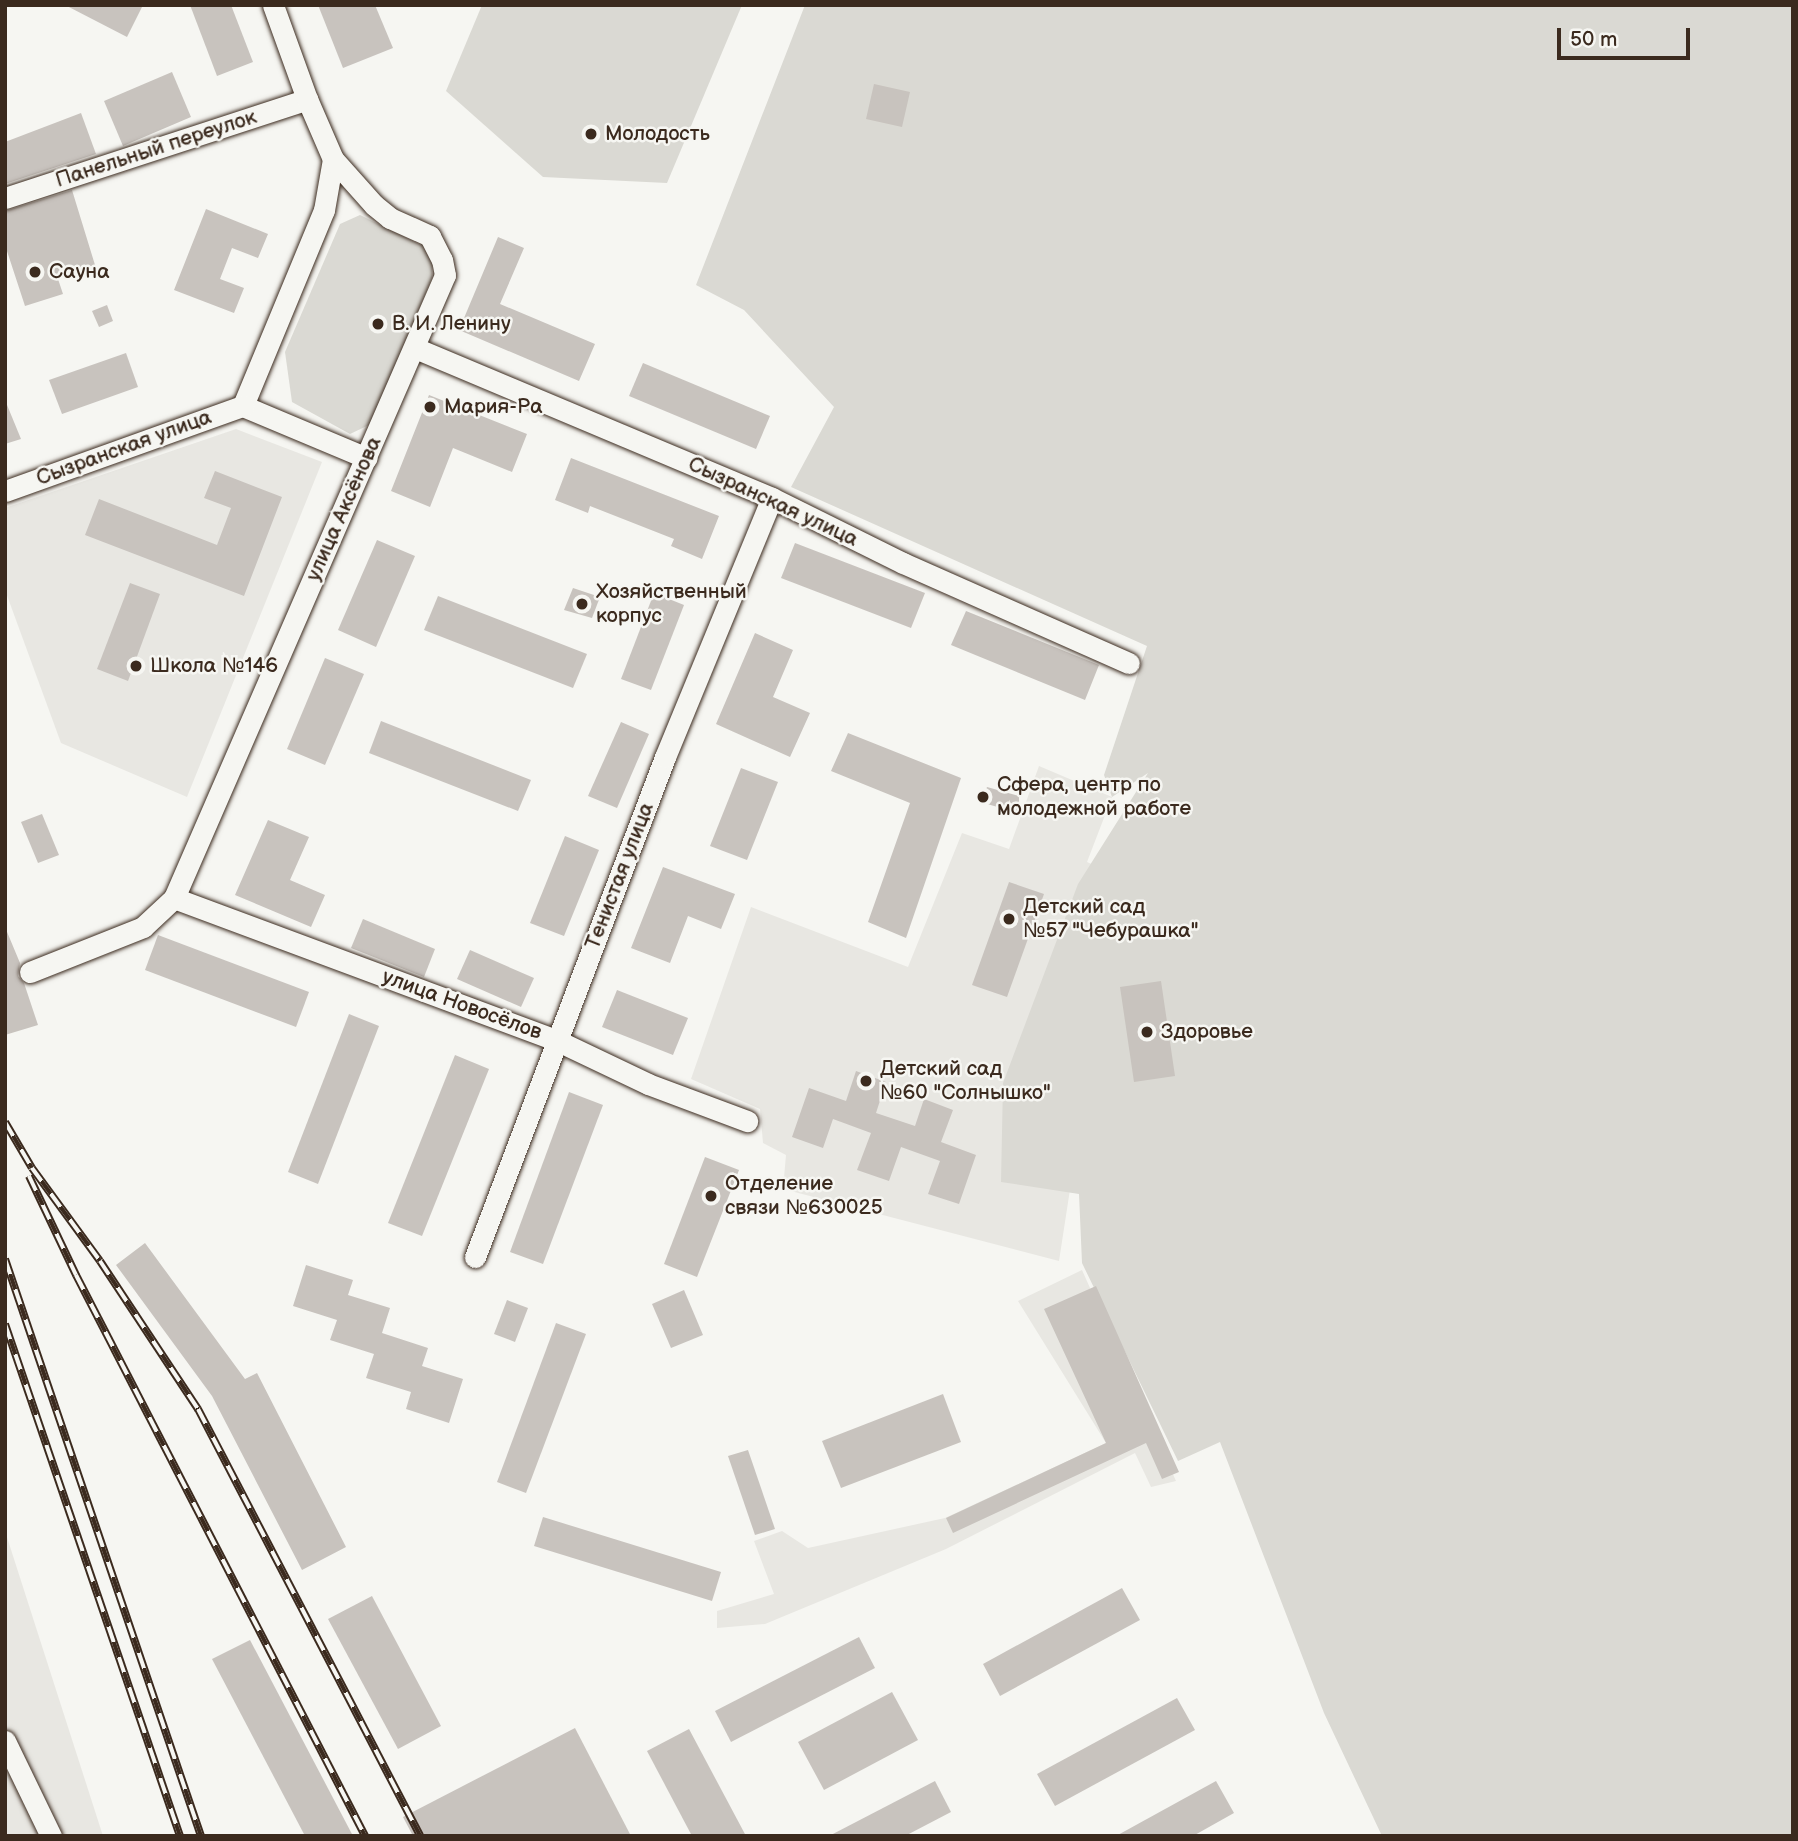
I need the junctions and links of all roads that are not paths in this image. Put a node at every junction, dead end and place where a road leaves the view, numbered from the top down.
1 (273, 5) edge
2 (307, 99) junction
3 (333, 159) junction
4 (5, 198) edge
5 (415, 348) junction
6 (243, 405) junction
7 (367, 458) junction
8 (5, 491) edge
9 (772, 498) junction
10 (1129, 663) dead end
11 (174, 898) junction
12 (30, 972) dead end
13 (558, 1041) junction
14 (747, 1121) dead end
15 (475, 1257) dead end
16 (5, 1741) edge
17 (51, 1836) edge

1 - 2 street, улица Аксёнова
2 - 3 street, улица Аксёнова
2 - 4 street, Панельный переулок
3 - 5 street, улица Аксёнова
3 - 6 street
5 - 7 street, улица Аксёнова
5 - 9 street, Сызранская улица
6 - 7 street
6 - 8 street, Сызранская улица
7 - 11 street, улица Аксёнова
9 - 10 street, Сызранская улица
9 - 13 street, Тенистая улица
11 - 12 street, улица Аксёнова
11 - 13 street, улица Новосёлов
13 - 14 street, улица Новосёлов
13 - 15 street, Тенистая улица
16 - 17 street

